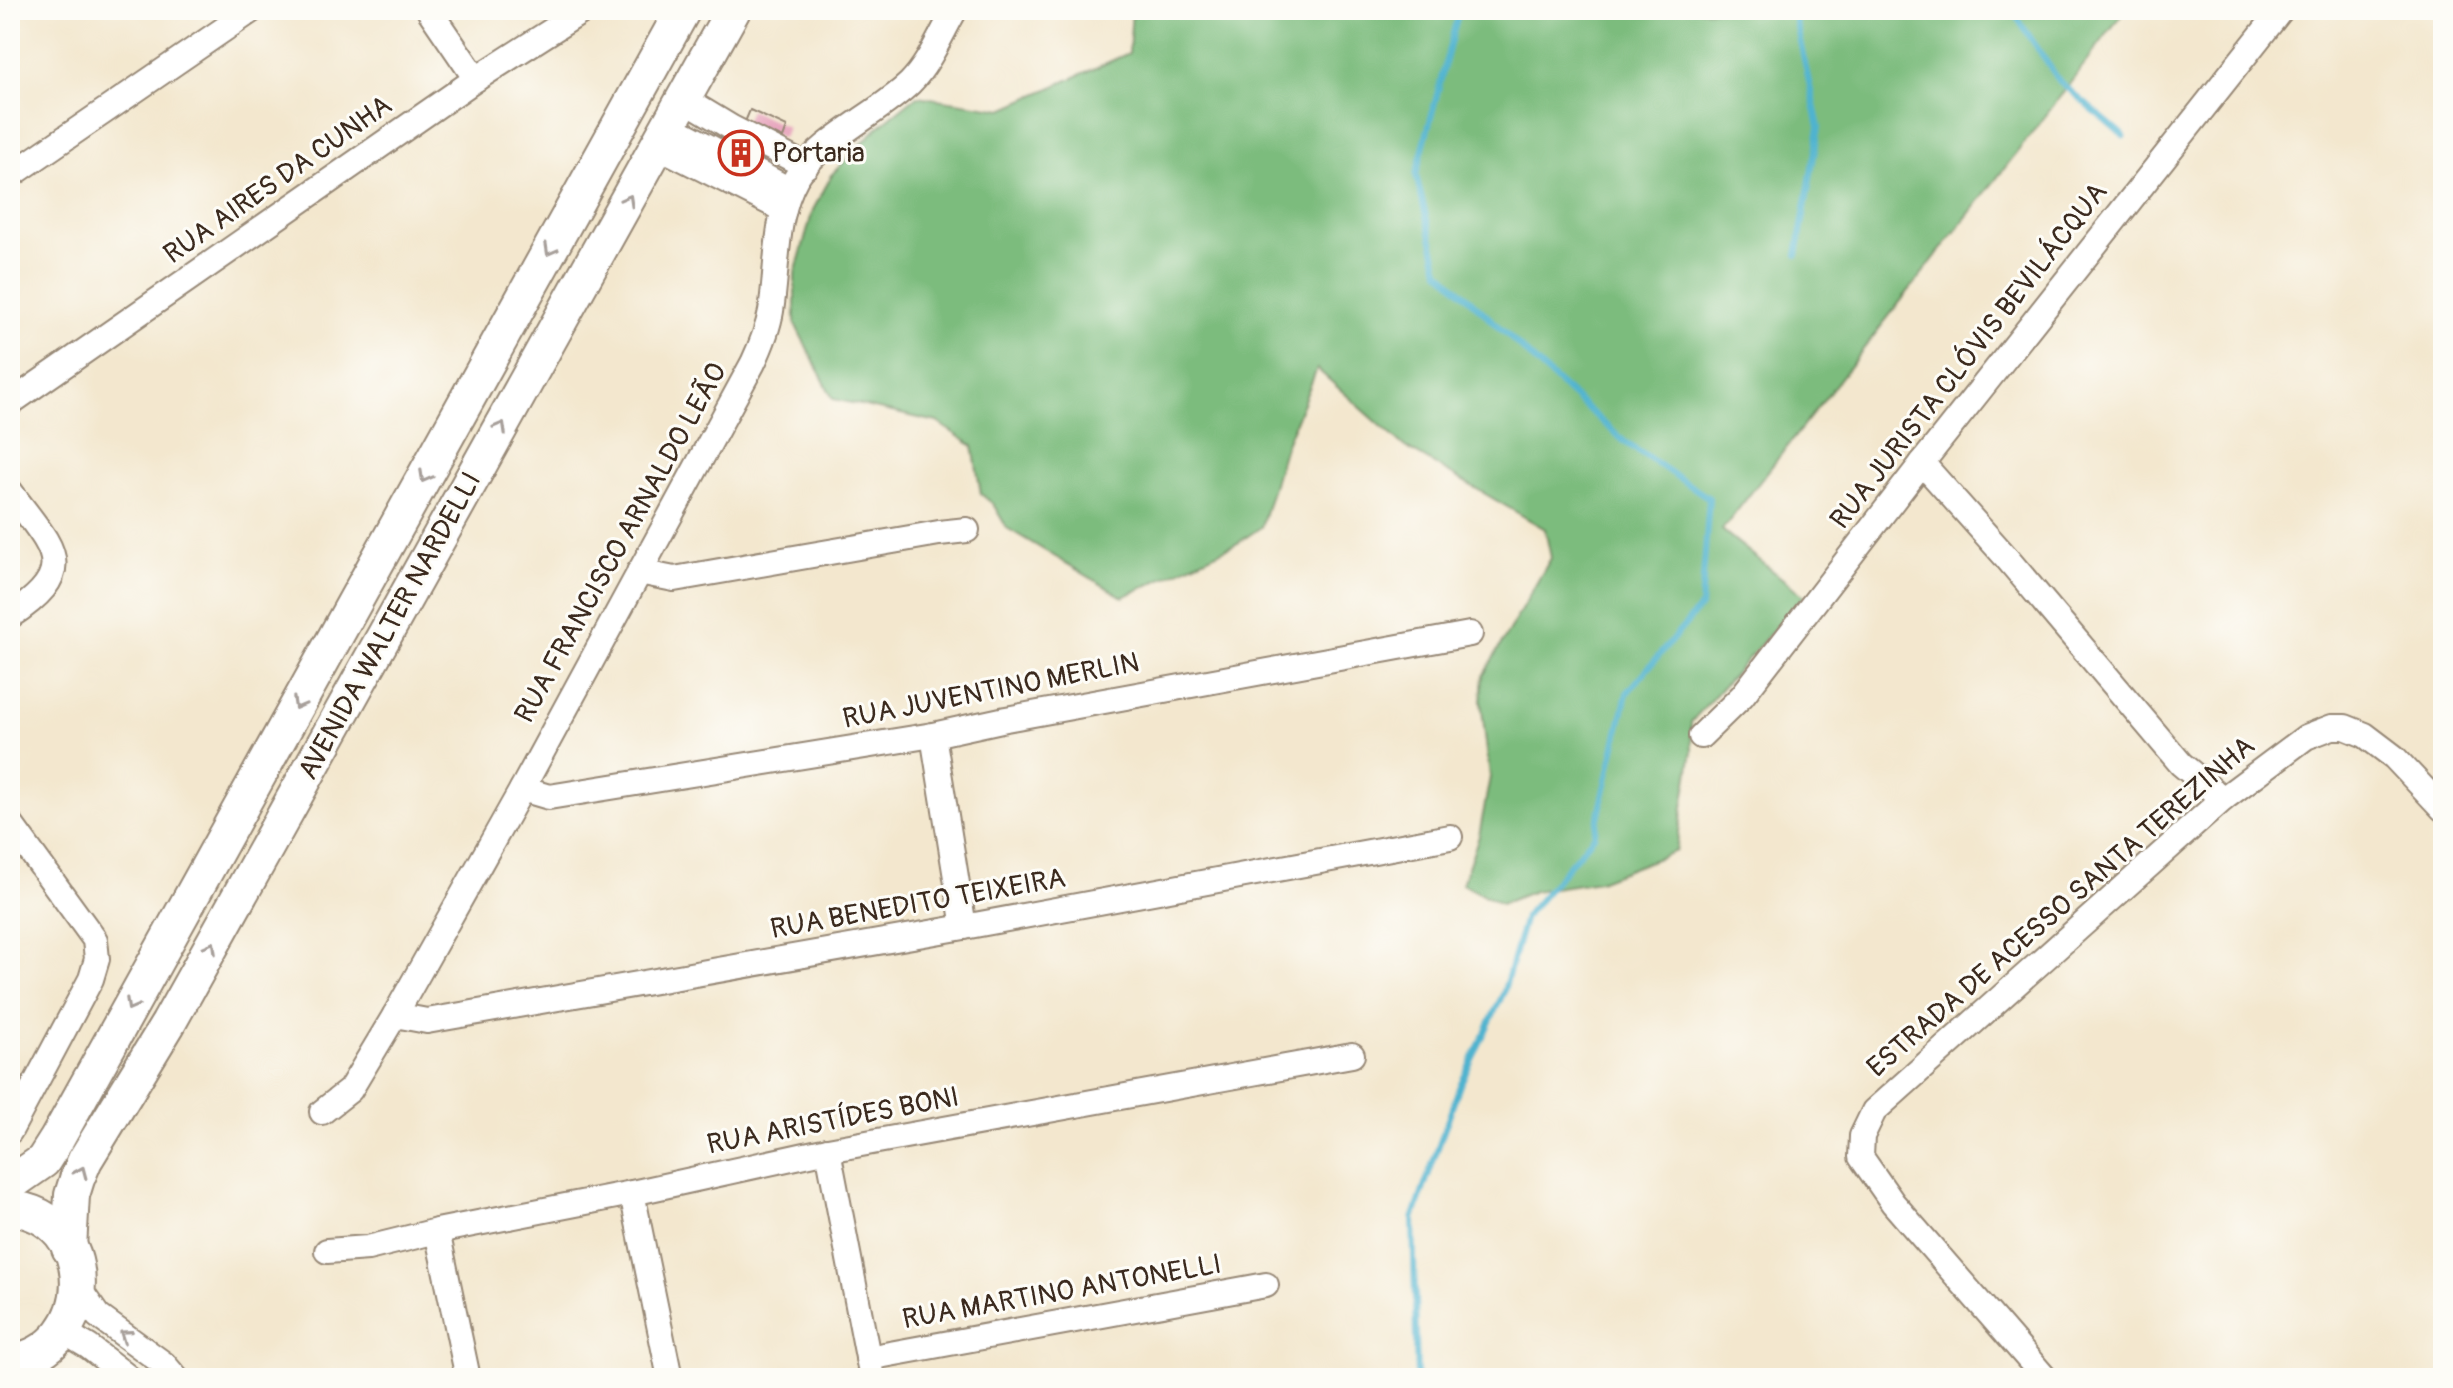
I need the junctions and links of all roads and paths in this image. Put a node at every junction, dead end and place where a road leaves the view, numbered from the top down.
1 (252, 10) edge
2 (429, 10) edge
3 (584, 10) edge
4 (733, 10) edge
5 (955, 10) edge
6 (2281, 10) edge
7 (677, 21) edge
8 (476, 79) junction
9 (671, 123) junction
10 (10, 176) edge
11 (794, 188) junction
12 (10, 403) edge
13 (1922, 463) junction
14 (10, 491) edge
15 (967, 530) dead end
16 (639, 572) junction
17 (10, 616) edge
18 (1470, 634) dead end
19 (933, 735) junction
20 (1701, 736) dead end
21 (522, 789) junction
22 (2223, 799) junction
23 (2443, 809) edge
24 (1450, 837) dead end
25 (14, 838) edge
26 (964, 927) junction
27 (395, 1015) junction
28 (1352, 1055) dead end
29 (322, 1112) dead end
30 (10, 1131) edge
31 (828, 1150) junction
32 (10, 1184) edge
33 (632, 1193) junction
34 (10, 1208) edge
35 (437, 1231) junction
36 (69, 1248) junction
37 (327, 1251) dead end
38 (1266, 1285) dead end
39 (79, 1289) junction
40 (64, 1332) junction
41 (28, 1365) edge
42 (870, 1368) edge
43 (129, 1378) edge
44 (176, 1378) edge
45 (468, 1378) edge
46 (670, 1378) edge
47 (2045, 1378) edge

1 - 10 street
2 - 8 street
3 - 8 street, RUA AIRES DA CUNHA
4 - 9 street, AVENIDA WALTER NARDELLI
5 - 11 street
6 - 13 street, RUA JURISTA CLÓVIS BEVILÁCQUA
7 - 9 street
7 -> 32 street, AVENIDA WALTER NARDELLI
8 - 12 street, RUA AIRES DA CUNHA
9 - 11 street
9 - 11 street
36 -> 9 street, AVENIDA WALTER NARDELLI
11 - 16 street, RUA FRANCISCO ARNALDO LEÃO
13 - 20 street, RUA JURISTA CLÓVIS BEVILÁCQUA
13 - 22 street
14 - 17 street
15 - 16 street
16 - 21 street, RUA FRANCISCO ARNALDO LEÃO
18 - 19 street, RUA JUVENTINO MERLIN
19 - 21 street, RUA JUVENTINO MERLIN
19 - 26 street
21 - 27 street, RUA FRANCISCO ARNALDO LEÃO
22 - 23 street, ESTRADA DE ACESSO SANTA TEREZINHA
22 - 47 street, ESTRADA DE ACESSO SANTA TEREZINHA
24 - 26 street, RUA BENEDITO TEIXEIRA
25 - 30 street
26 - 27 street, RUA BENEDITO TEIXEIRA
27 - 29 street, RUA FRANCISCO ARNALDO LEÃO
28 - 31 street, RUA ARISTÍDES BONI
31 - 33 street, RUA ARISTÍDES BONI
31 - 42 street
33 - 35 street, RUA ARISTÍDES BONI
33 - 46 street
34 - 36 street
35 - 37 street, RUA ARISTÍDES BONI
35 - 45 street
36 - 39 street
38 - 42 street, RUA MARTINO ANTONELLI
39 - 40 street
44 -> 39 street
40 - 41 street
40 - 43 street

